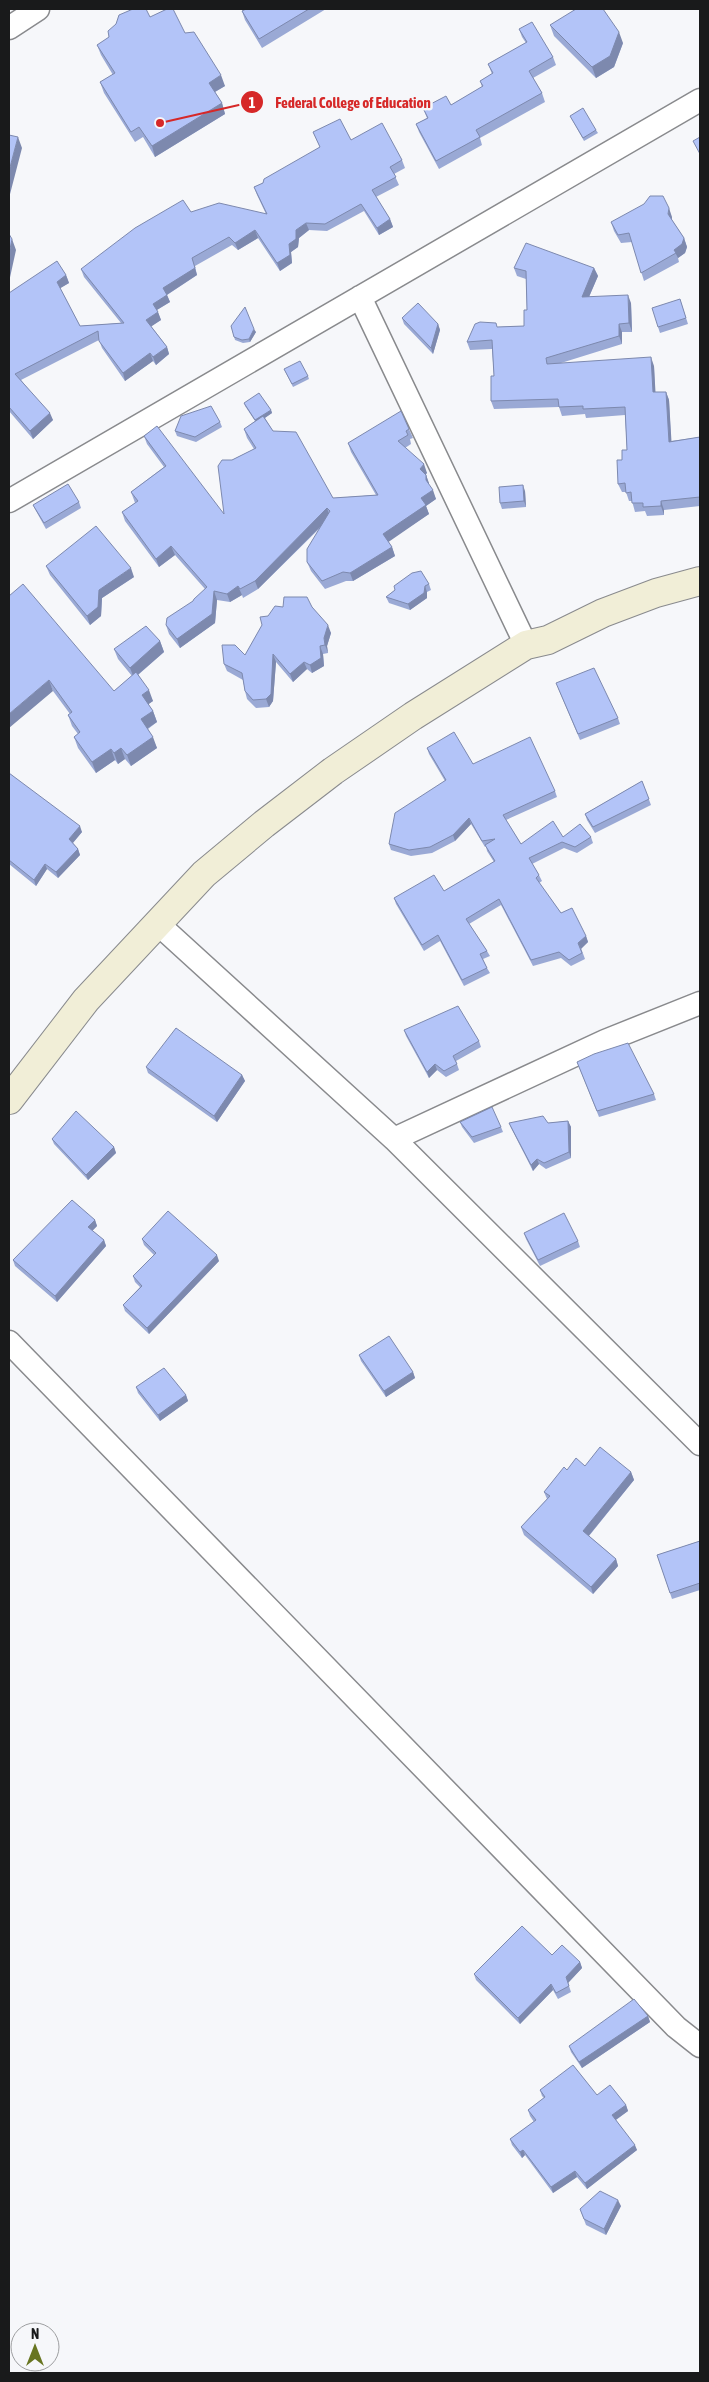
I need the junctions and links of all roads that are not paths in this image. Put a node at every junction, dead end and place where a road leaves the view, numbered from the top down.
1 (38, 9) edge
2 (9, 28) edge
3 (700, 100) edge
4 (360, 297) junction
5 (9, 501) edge
6 (700, 581) edge
7 (526, 645) junction
8 (157, 923) junction
9 (700, 1003) edge
10 (9, 1100) edge
11 (394, 1139) junction
12 (9, 1342) edge
13 (700, 1444) edge
14 (700, 2046) edge

1 - 2 street
3 - 4 street
4 - 5 street
4 - 7 street
6 - 7 main road
7 - 8 main road
8 - 10 main road
8 - 11 street
9 - 11 street
11 - 13 street
12 - 14 street

